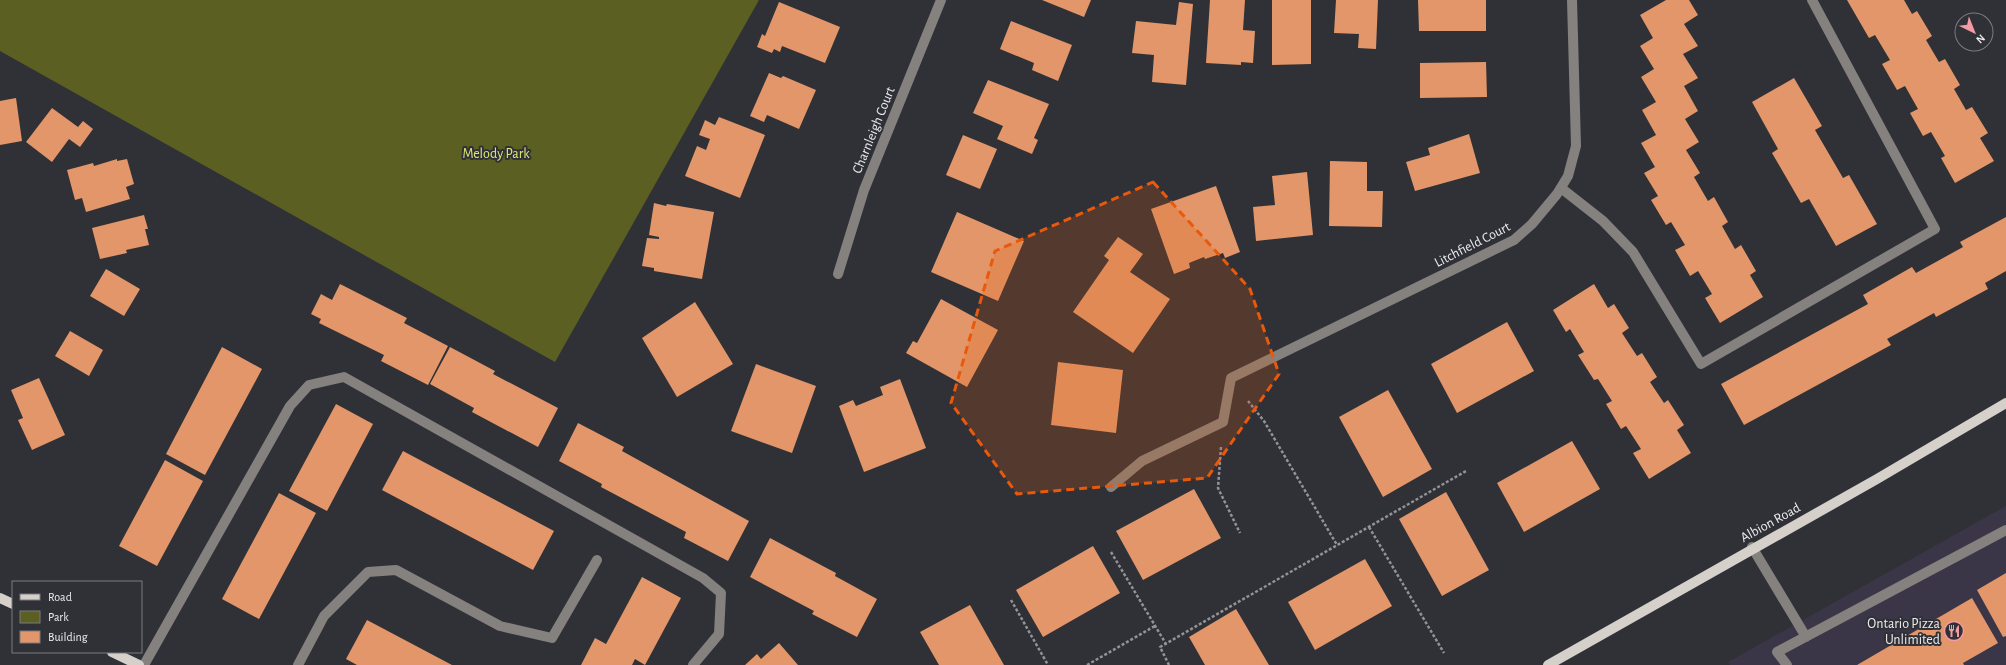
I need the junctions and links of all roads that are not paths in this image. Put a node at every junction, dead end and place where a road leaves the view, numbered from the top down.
1 (941, 0) edge
2 (1572, 0) edge
3 (1812, 0) edge
4 (1561, 188) junction
5 (838, 274) dead end
6 (2006, 403) edge
7 (1111, 487) dead end
8 (2006, 530) edge
9 (1752, 548) junction
10 (597, 560) dead end
11 (0, 598) edge
12 (12, 604) edge
13 (1806, 637) junction
14 (114, 653) edge
15 (139, 665) edge
16 (144, 665) edge
17 (298, 665) edge
18 (693, 665) edge
19 (1548, 665) edge
20 (1787, 665) edge

1 - 5 street, Charnleigh Court
2 - 4 street, Litchfield Court
3 - 4 street
4 - 7 street, Litchfield Court
6 - 9 main road, Albion Road
8 - 13 street
9 - 13 street
9 - 19 main road, Albion Road
10 - 17 street
11 - 12 main road
13 - 20 street
14 - 15 main road
16 - 18 street

